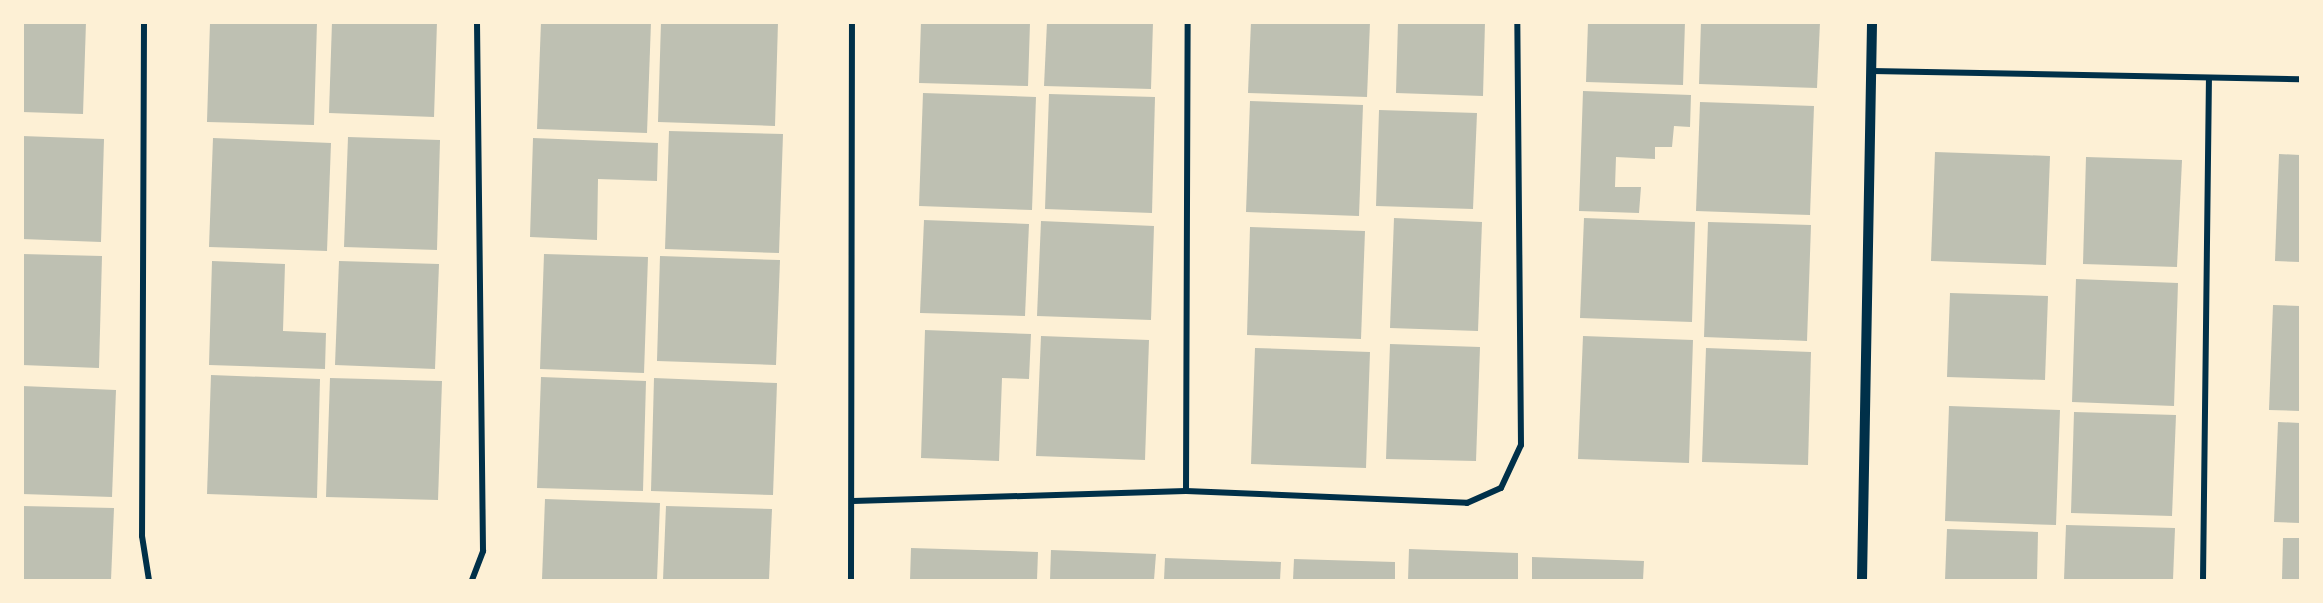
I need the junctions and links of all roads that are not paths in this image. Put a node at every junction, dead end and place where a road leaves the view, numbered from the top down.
1 (144, 22) edge
2 (477, 22) edge
3 (852, 22) edge
4 (1188, 22) edge
5 (1517, 22) edge
6 (1872, 22) edge
7 (1872, 71) junction
8 (2209, 78) junction
9 (2301, 80) edge
10 (1186, 491) junction
11 (853, 501) junction
12 (149, 580) edge
13 (472, 580) edge
14 (851, 580) edge
15 (1862, 580) edge
16 (2203, 580) edge

1 - 12 street
2 - 13 street
3 - 11 street
4 - 10 street
5 - 10 street
6 - 7 street
7 - 8 street
7 - 15 street
8 - 9 street
8 - 16 street
10 - 11 street
11 - 14 street

